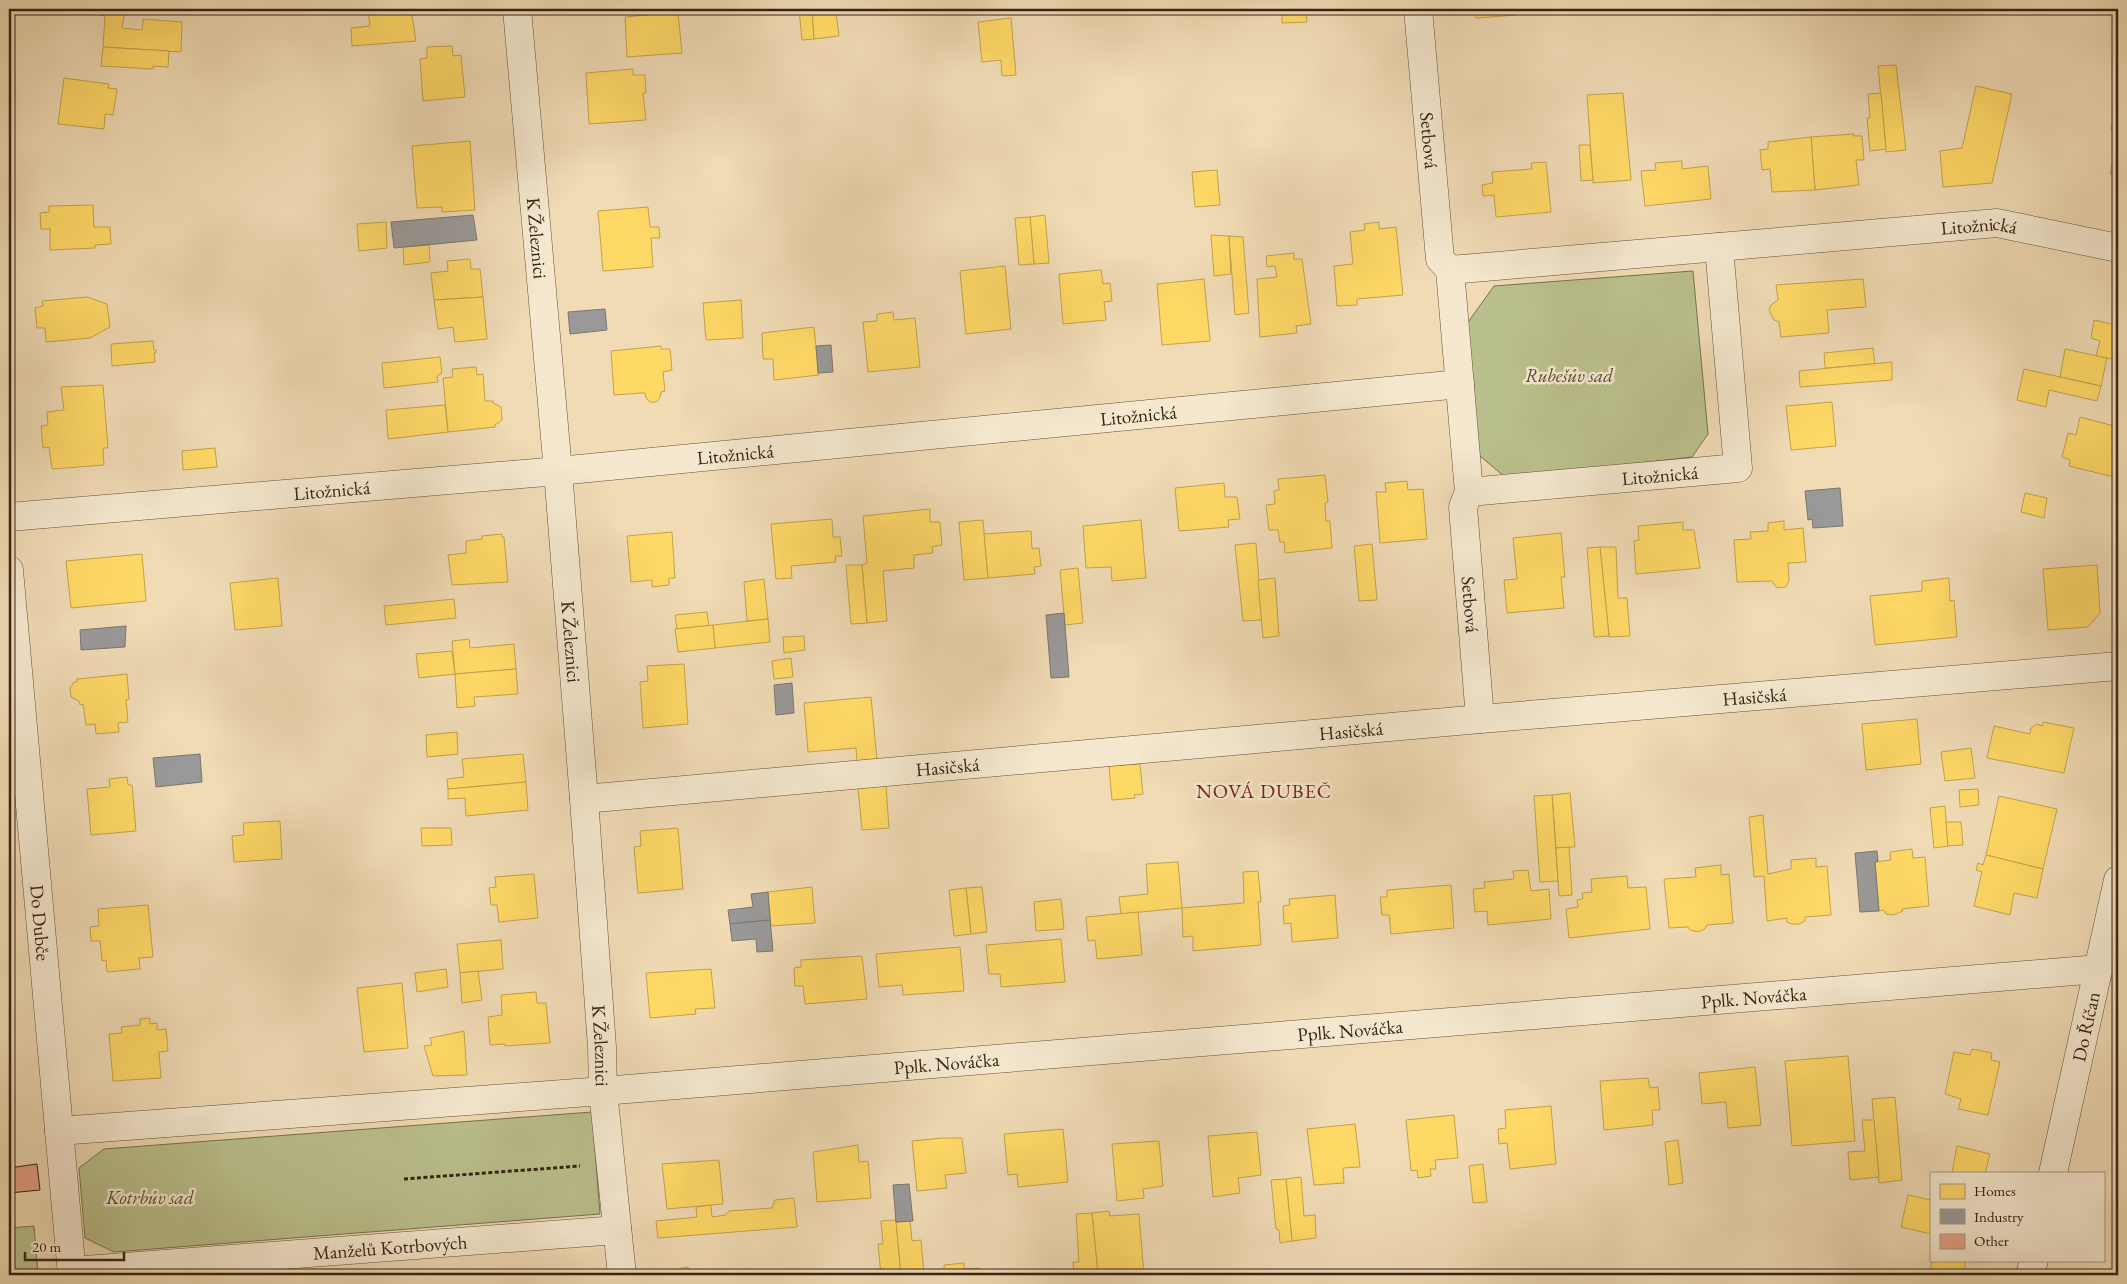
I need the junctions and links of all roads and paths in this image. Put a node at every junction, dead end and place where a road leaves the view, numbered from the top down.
1 (517, 9) edge
2 (1418, 9) edge
3 (1719, 247) junction
4 (2118, 248) edge
5 (1450, 270) junction
6 (1460, 384) junction
7 (558, 470) junction
8 (1469, 492) junction
9 (9, 517) edge
10 (9, 570) edge
11 (2118, 666) edge
12 (1480, 719) junction
13 (584, 799) junction
14 (2118, 880) edge
15 (2099, 969) junction
16 (603, 1091) junction
17 (59, 1131) junction
18 (610, 1163) junction
19 (2053, 1172) edge
20 (404, 1179) dead end
21 (617, 1230) junction
22 (2033, 1262) edge
23 (72, 1273) edge
24 (622, 1275) edge
25 (2030, 1275) edge

1 - 7 street, K Železnici
2 - 5 street, Setbová
3 - 4 street, Litožnická
3 - 5 street, Litožnická
3 - 8 street, Litožnická
5 - 6 street
6 - 7 street, Litožnická
6 - 8 street
7 - 9 street, Litožnická
7 - 13 street, K Železnici
8 - 12 street, Setbová
10 - 17 street, Do Dubče
11 - 12 street, Hasičská
12 - 13 street, Hasičská
13 - 16 street, K Železnici
14 - 15 street, Do Říčan
15 - 16 street, Pplk. Nováčka
15 - 19 street, Do Říčan
16 - 17 street
16 - 18 street, K Železnici
17 - 23 street, Do Dubče
18 - 20 path
18 - 21 street, K Železnici
21 - 23 street, Manželů Kotrbových
21 - 24 street, K Železnici
22 - 25 street

